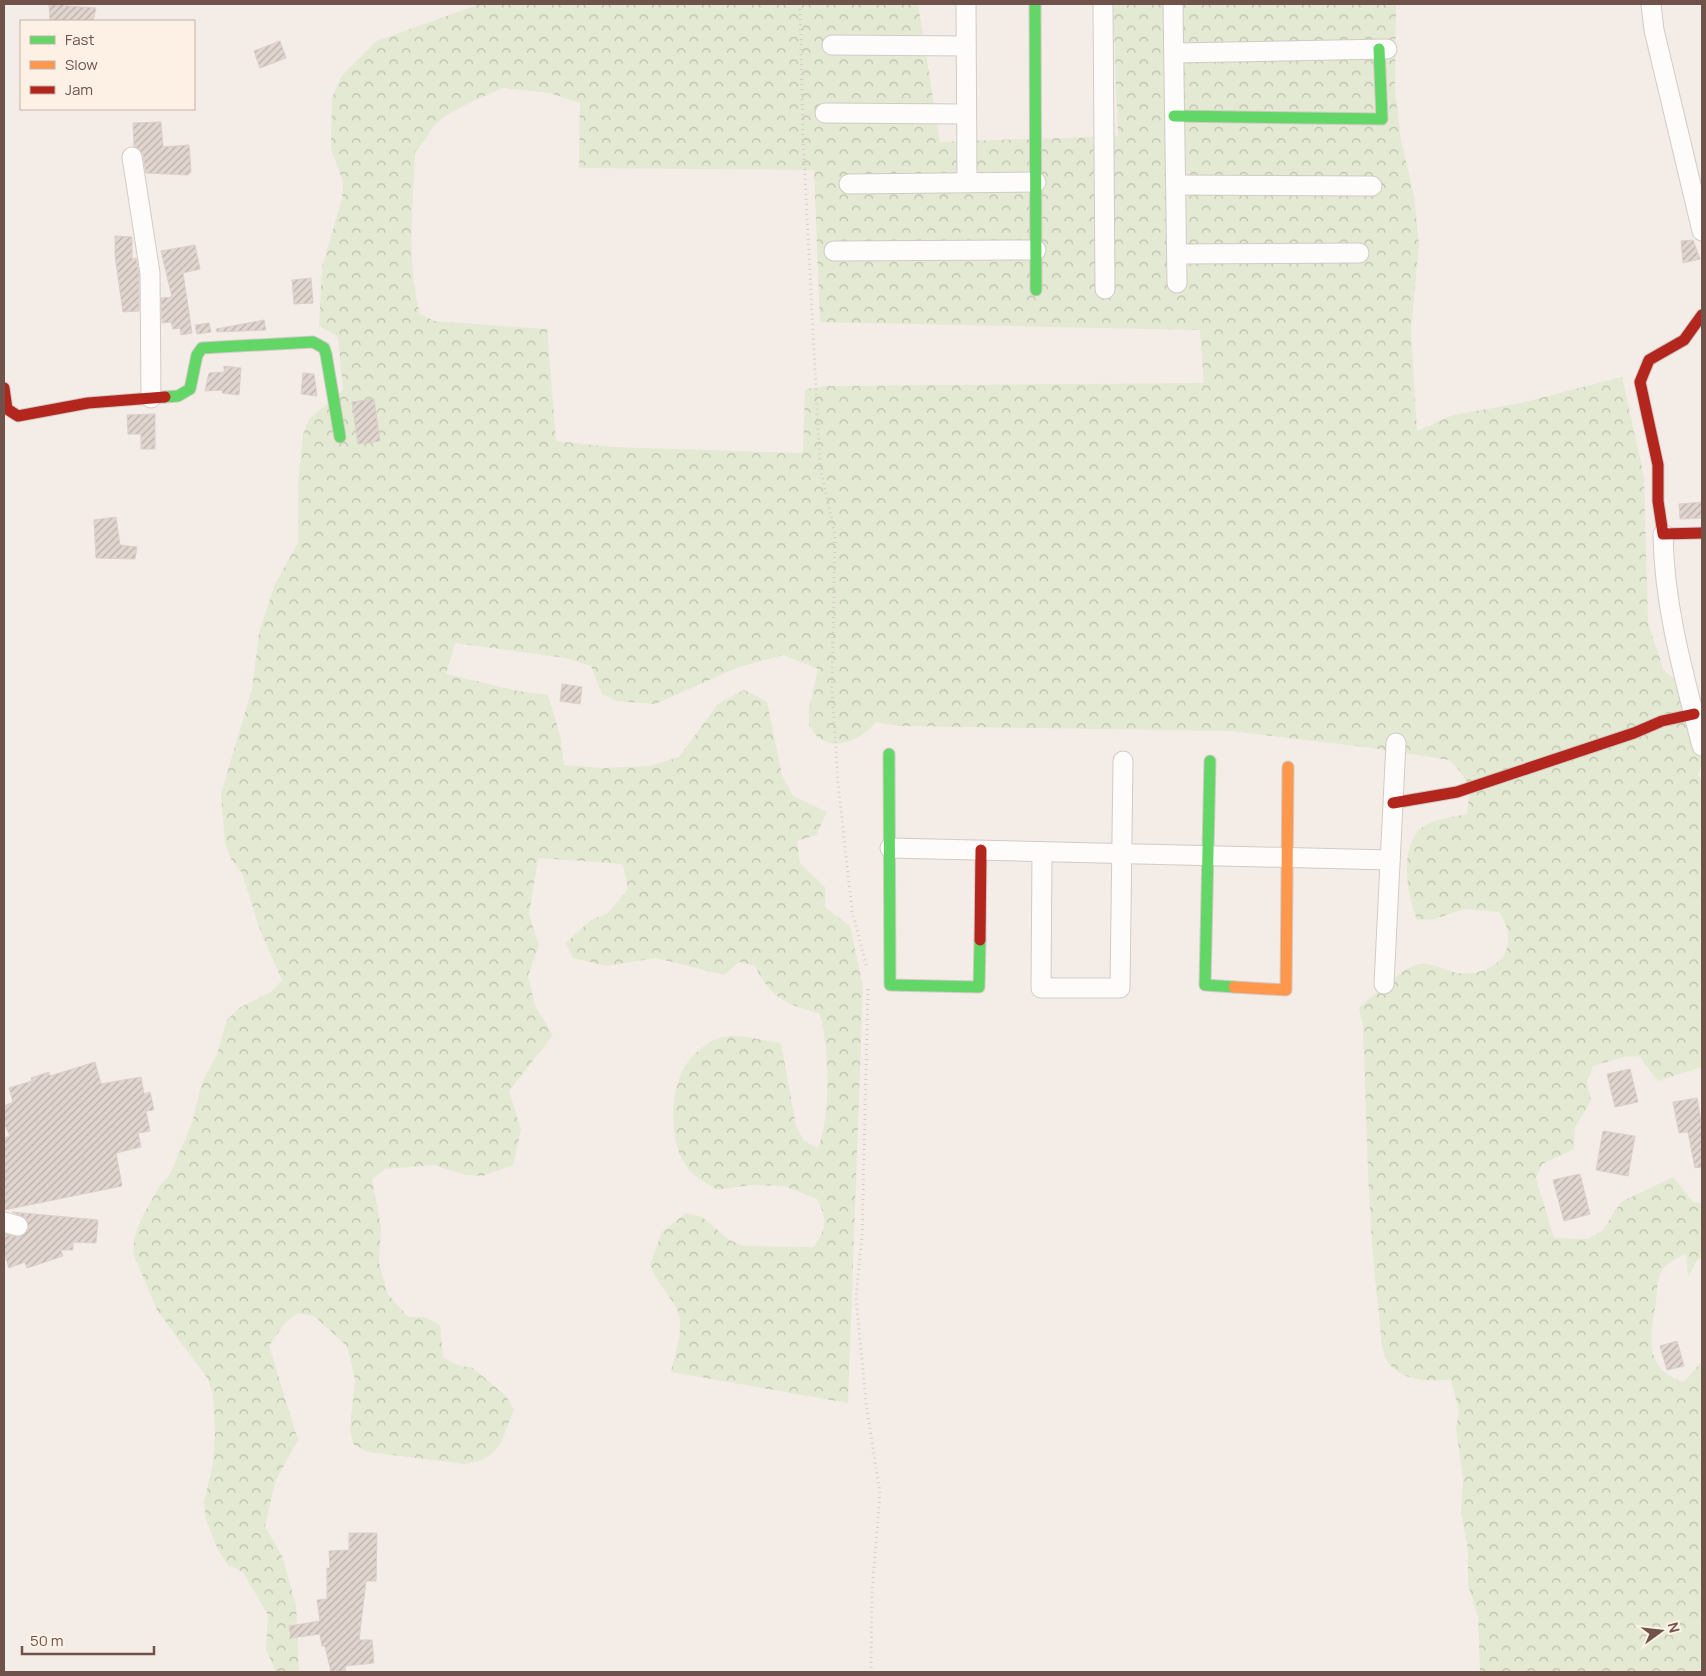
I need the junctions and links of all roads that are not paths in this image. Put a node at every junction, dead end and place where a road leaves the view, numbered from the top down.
1 (966, 4) edge
2 (1035, 4) edge
3 (1103, 4) edge
4 (1173, 4) edge
5 (1651, 4) edge
6 (832, 46) dead end
7 (966, 46) junction
8 (1383, 49) joint
9 (1174, 53) junction
10 (825, 114) dead end
11 (966, 114) junction
12 (1174, 116) junction
13 (132, 156) dead end
14 (967, 182) junction
15 (1036, 182) junction
16 (849, 184) dead end
17 (1176, 185) junction
18 (1372, 186) dead end
19 (1702, 231) edge
20 (1036, 250) junction
21 (834, 251) dead end
22 (1359, 253) dead end
23 (1177, 254) junction
24 (1177, 283) dead end
25 (1104, 289) dead end
26 (1036, 290) dead end
27 (1702, 315) edge
28 (4, 388) edge
29 (151, 398) junction
30 (340, 437) dead end
31 (1702, 533) edge
32 (1663, 534) junction
33 (1694, 714) junction
34 (1396, 743) dead end
35 (1702, 746) edge
36 (889, 754) dead end
37 (1123, 761) dead end
38 (1210, 761) dead end
39 (1288, 767) dead end
40 (1393, 803) junction
41 (890, 848) junction
42 (981, 850) junction
43 (1042, 852) junction
44 (1121, 854) junction
45 (1209, 856) junction
46 (1288, 858) junction
47 (1390, 860) junction
48 (1384, 984) dead end

1 - 7 street
2 - 15 street
3 - 25 street
4 - 9 street
5 - 19 street
6 - 7 street
7 - 11 street
8 - 9 street
8 - 12 street
9 - 12 street
10 - 11 street
11 - 14 street
12 - 17 street
13 - 29 street
14 - 15 street
14 - 16 street
15 - 20 street
17 - 18 street
17 - 23 street
20 - 21 street
20 - 26 street
22 - 23 street
23 - 24 street
27 - 32 street
28 - 29 street
29 - 30 street
31 - 32 street
32 - 33 street
33 - 35 street
33 - 40 street
34 - 40 street
36 - 41 street
37 - 44 street
38 - 45 street
39 - 46 street
40 - 47 street
41 - 42 street
41 - 42 street
42 - 43 street
43 - 44 street
43 - 44 street
44 - 45 street
45 - 46 street
45 - 46 street
46 - 47 street
47 - 48 street

